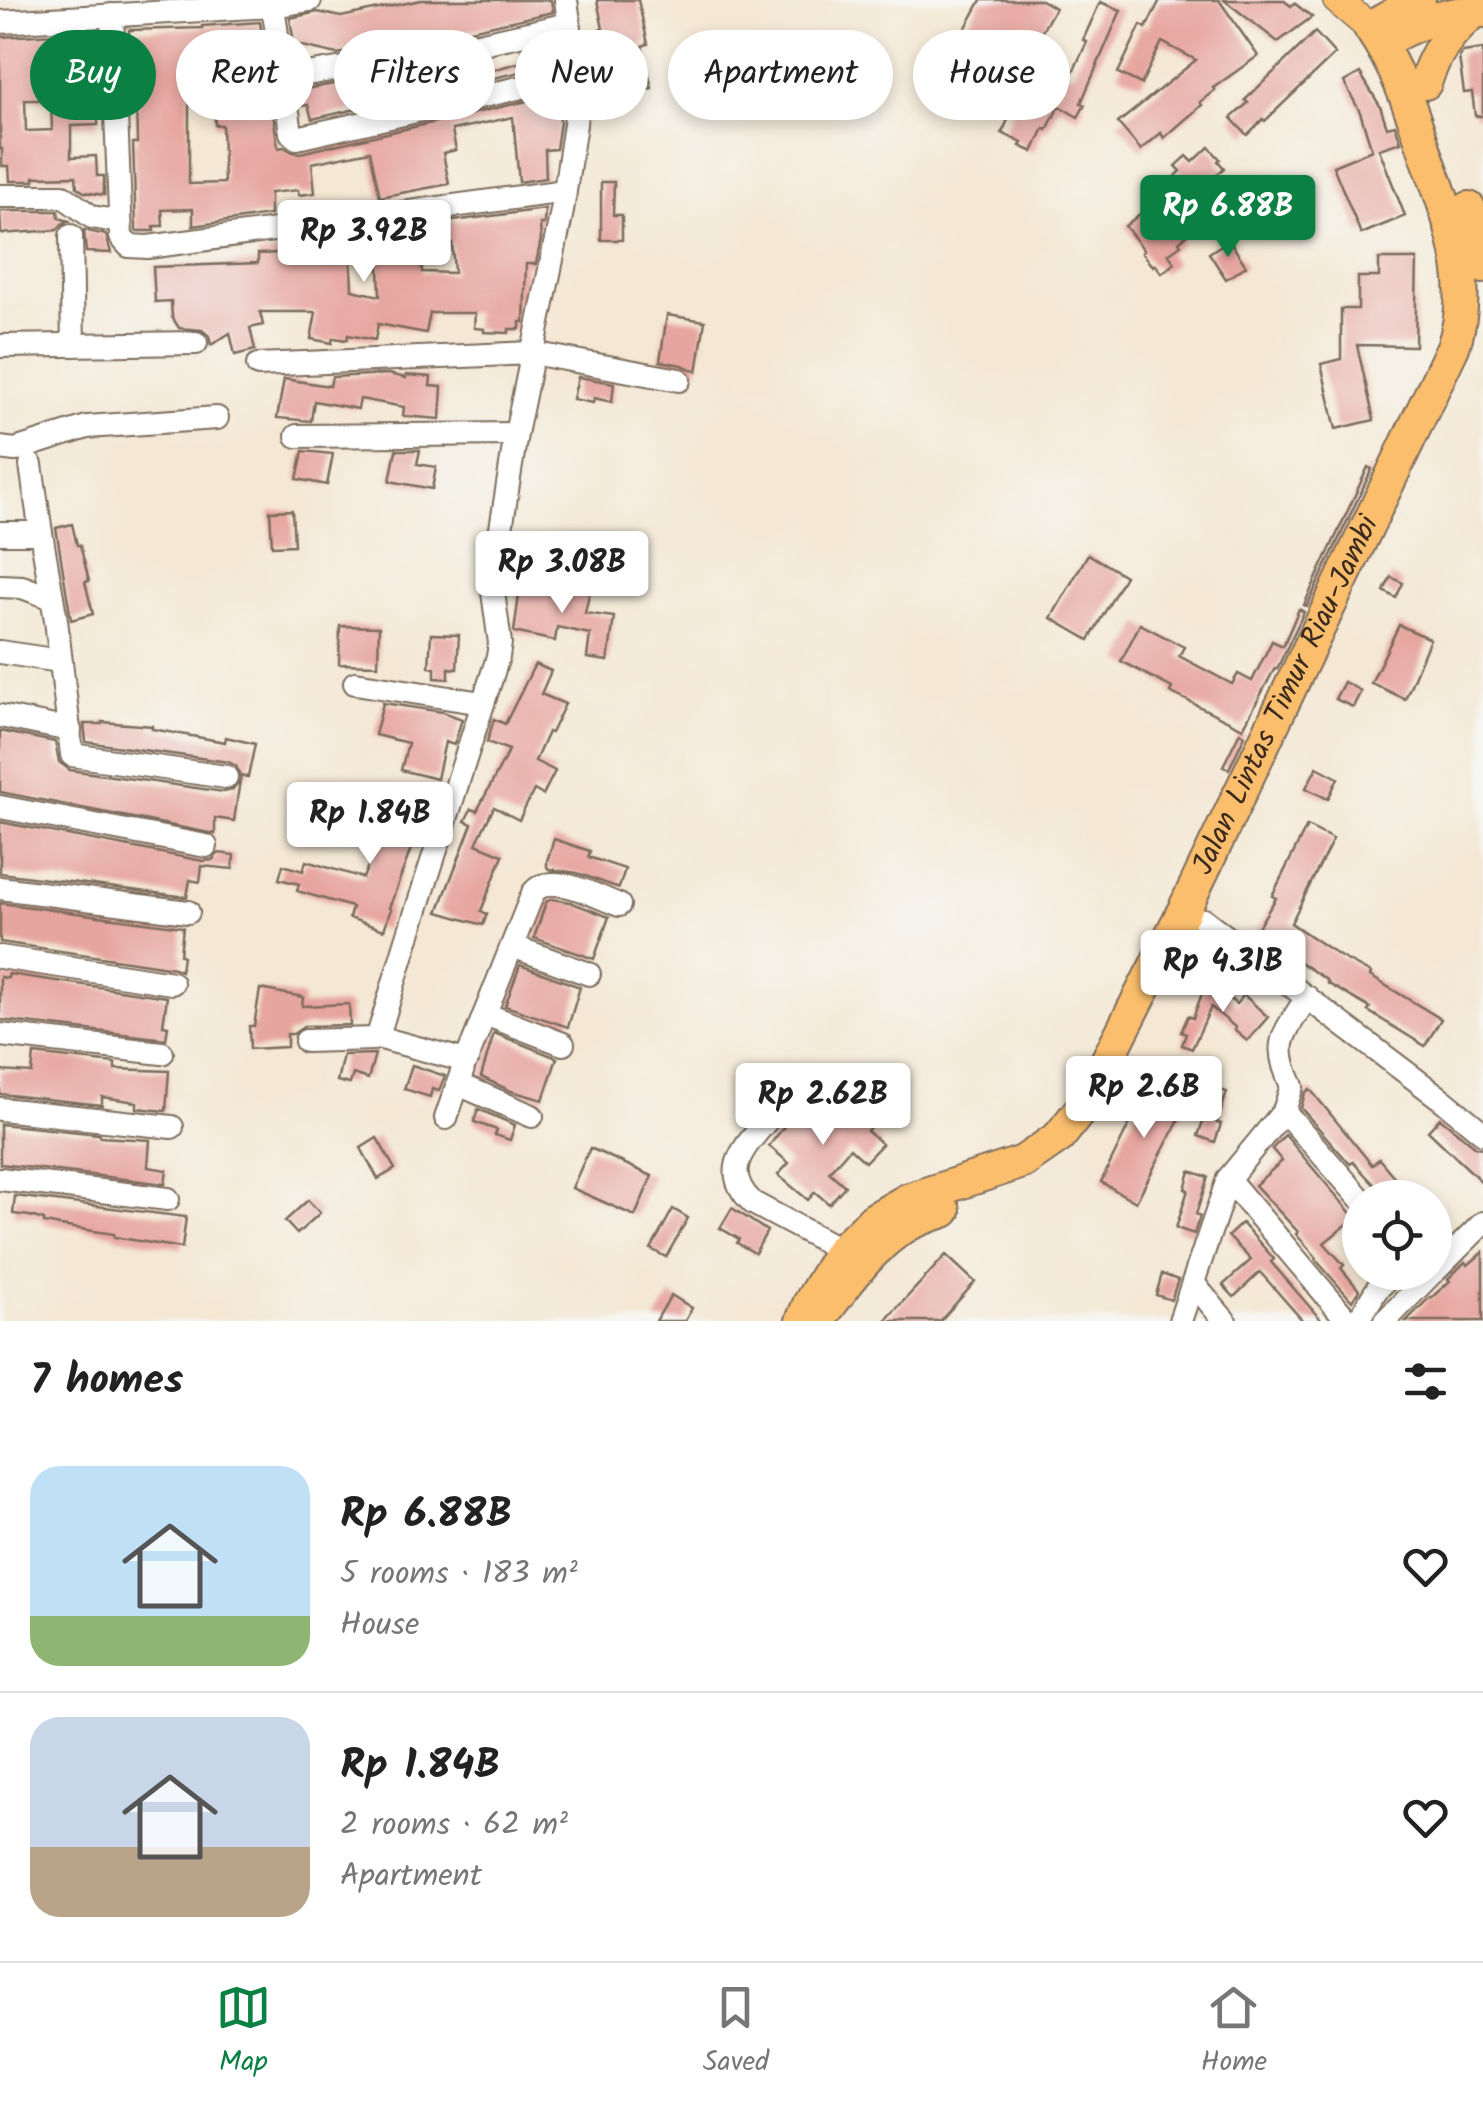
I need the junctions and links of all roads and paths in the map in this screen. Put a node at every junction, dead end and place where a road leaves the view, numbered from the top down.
1 (310, 0) edge
2 (566, 0) edge
3 (1337, 0) edge
4 (1419, 0) edge
5 (237, 4) edge
6 (273, 6) junction
7 (1479, 11) edge
8 (112, 15) junction
9 (0, 22) edge
10 (569, 24) junction
11 (1380, 25) edge
12 (277, 30) edge
13 (570, 30) edge
14 (314, 73) edge
15 (1425, 83) junction
16 (515, 89) edge
17 (289, 120) edge
18 (575, 120) edge
19 (565, 191) junction
20 (0, 196) edge
21 (122, 232) junction
22 (71, 236) dead end
23 (1476, 272) edge
24 (1483, 320) edge
25 (196, 342) dead end
26 (72, 345) junction
27 (0, 346) edge
28 (532, 353) junction
29 (258, 365) dead end
30 (679, 380) dead end
31 (217, 418) dead end
32 (516, 434) junction
33 (297, 436) dead end
34 (0, 448) edge
35 (31, 466) dead end
36 (0, 533) edge
37 (41, 533) junction
38 (1355, 578) junction
39 (0, 586) edge
40 (52, 598) junction
41 (0, 652) edge
42 (60, 662) junction
43 (355, 684) dead end
44 (482, 703) junction
45 (0, 716) edge
46 (70, 730) junction
47 (226, 776) dead end
48 (0, 807) edge
49 (206, 846) dead end
50 (0, 888) edge
51 (619, 905) dead end
52 (188, 912) dead end
53 (1204, 920) junction
54 (512, 946) junction
55 (0, 957) edge
56 (589, 974) dead end
57 (172, 983) dead end
58 (1306, 997) junction
59 (485, 1014) junction
60 (0, 1035) edge
61 (377, 1038) junction
62 (306, 1041) dead end
63 (563, 1044) dead end
64 (162, 1053) dead end
65 (462, 1073) junction
66 (0, 1109) edge
67 (1284, 1110) junction
68 (532, 1116) dead end
69 (446, 1118) dead end
70 (768, 1118) dead end
71 (172, 1127) dead end
72 (1483, 1133) edge
73 (0, 1179) edge
74 (1228, 1179) junction
75 (1344, 1180) edge
76 (168, 1200) dead end
77 (1481, 1228) edge
78 (841, 1250) junction
79 (1452, 1252) edge
80 (1193, 1283) junction
81 (1376, 1290) edge
82 (1414, 1290) edge
83 (802, 1321) edge
84 (816, 1321) edge
85 (1180, 1321) edge
86 (1225, 1321) edge
87 (1348, 1321) edge
88 (1358, 1321) edge
89 (1386, 1321) edge

1 - 6 street
2 - 10 street
3 - 11 main road
4 - 11 highway
5 - 6 street
5 - 8 street
6 - 12 street
7 - 11 highway
7 - 15 highway
8 - 9 street
8 - 21 street
10 - 13 street
10 - 14 street
11 - 15 highway, Jalan Lintas Timur Riau-Jambi
11 - 23 highway, Jalan Lintas Timur Riau-Jambi
15 - 23 highway, Jalan Lintas Timur Riau-Jambi
16 - 17 street
18 - 19 street
19 - 21 street
19 - 28 street
20 - 21 street
22 - 26 street
23 - 38 highway, Jalan Lintas Timur Riau-Jambi
24 - 38 highway, Jalan Lintas Timur Riau-Jambi
25 - 26 street
26 - 27 street
28 - 29 street
28 - 30 street
28 - 32 street
31 - 34 street
32 - 33 street
32 - 44 street
35 - 37 street
36 - 37 street
37 - 40 street
38 - 53 highway, Jalan Lintas Timur Riau-Jambi
38 - 78 highway, Jalan Lintas Timur Riau-Jambi
39 - 40 street
40 - 42 street
41 - 42 street
42 - 46 street
43 - 44 street
44 - 61 street
45 - 46 street
46 - 47 street
48 - 49 street
50 - 52 street
51 - 54 street
53 - 58 street
53 - 84 highway, Jalan Lintas Timur Riau-Jambi
54 - 56 street
54 - 59 street
55 - 57 street
58 - 67 street
58 - 72 street
59 - 63 street
59 - 65 street
60 - 64 street
61 - 62 street
61 - 65 street
65 - 68 street
65 - 69 street
66 - 71 street
67 - 74 street
67 - 75 street
70 - 78 street
73 - 76 street
74 - 80 street
74 - 87 street
77 - 79 street
78 - 83 highway, Jalan Lintas Timur Riau-Jambi
80 - 85 street
80 - 86 street
81 - 88 street
82 - 89 street

